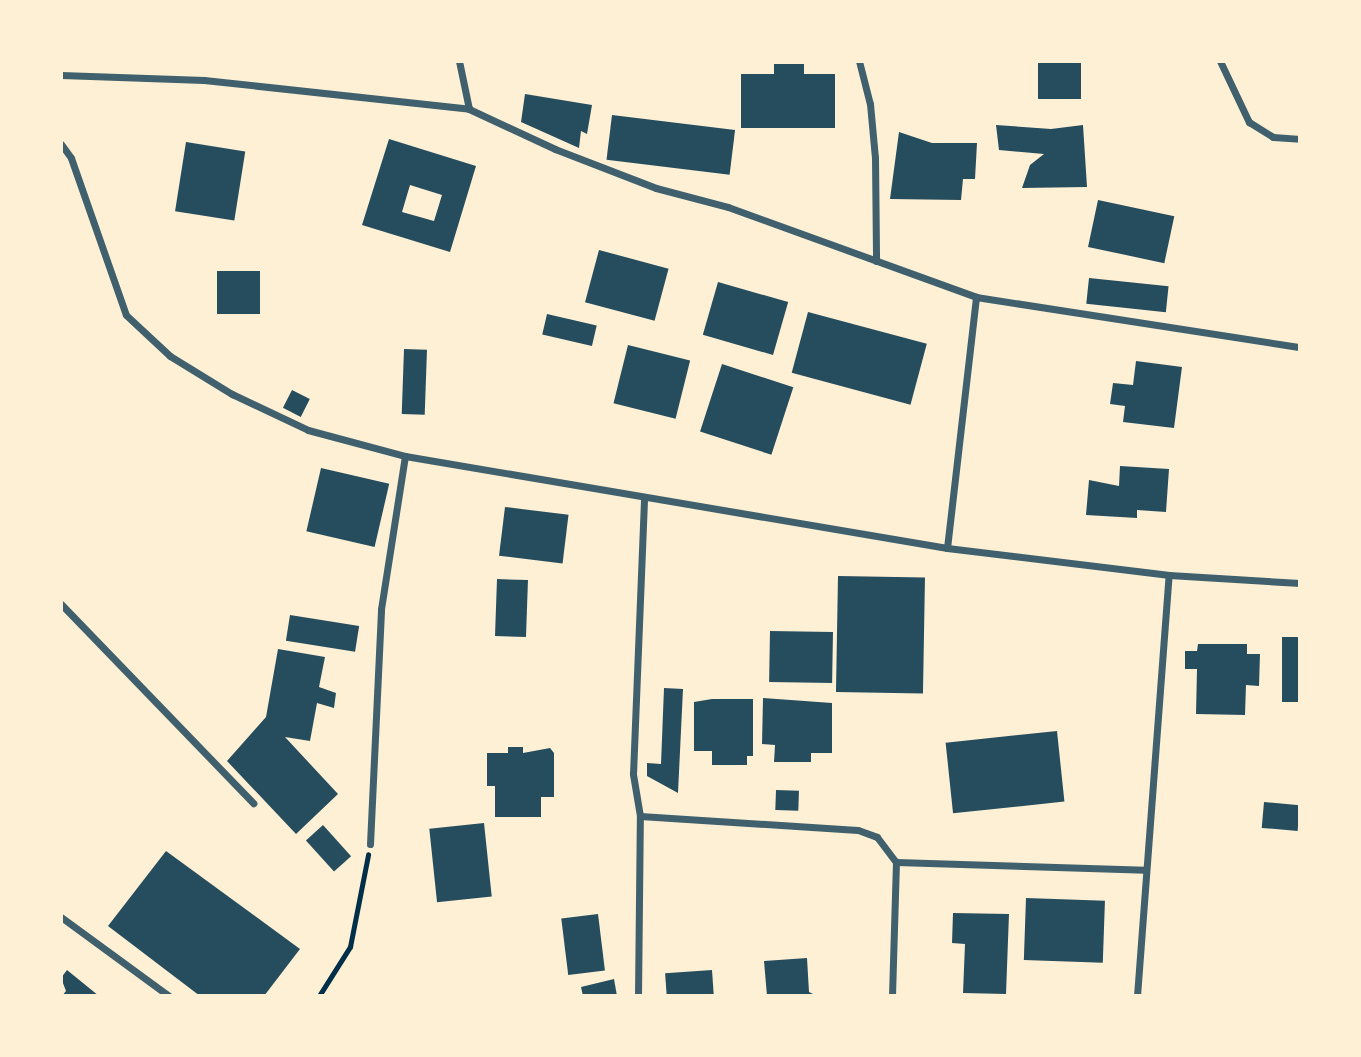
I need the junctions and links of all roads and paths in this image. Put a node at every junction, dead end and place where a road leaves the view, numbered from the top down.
1 (459, 61) edge
2 (859, 61) edge
3 (1220, 61) edge
4 (61, 75) edge
5 (469, 109) junction
6 (1300, 139) edge
7 (61, 144) edge
8 (876, 261) junction
9 (976, 297) junction
10 (1300, 347) edge
11 (405, 456) junction
12 (644, 497) junction
13 (947, 548) junction
14 (1169, 575) junction
15 (1300, 583) edge
16 (61, 604) edge
17 (253, 803) dead end
18 (640, 816) junction
19 (370, 844) joint
20 (896, 862) junction
21 (1145, 870) junction
22 (61, 917) edge
23 (169, 996) edge
24 (319, 996) edge
25 (639, 996) edge
26 (892, 996) edge
27 (1137, 996) edge

1 - 5 street
2 - 8 street
3 - 6 street
4 - 5 street
5 - 8 street
7 - 11 street
8 - 9 street
9 - 10 street
9 - 13 street
11 - 12 street
11 - 19 street
12 - 13 street
12 - 18 street
13 - 14 street
14 - 15 street
14 - 21 street
16 - 17 street
18 - 20 street
18 - 25 street
19 - 24 path
20 - 21 street
20 - 26 street
21 - 27 street
22 - 23 street

